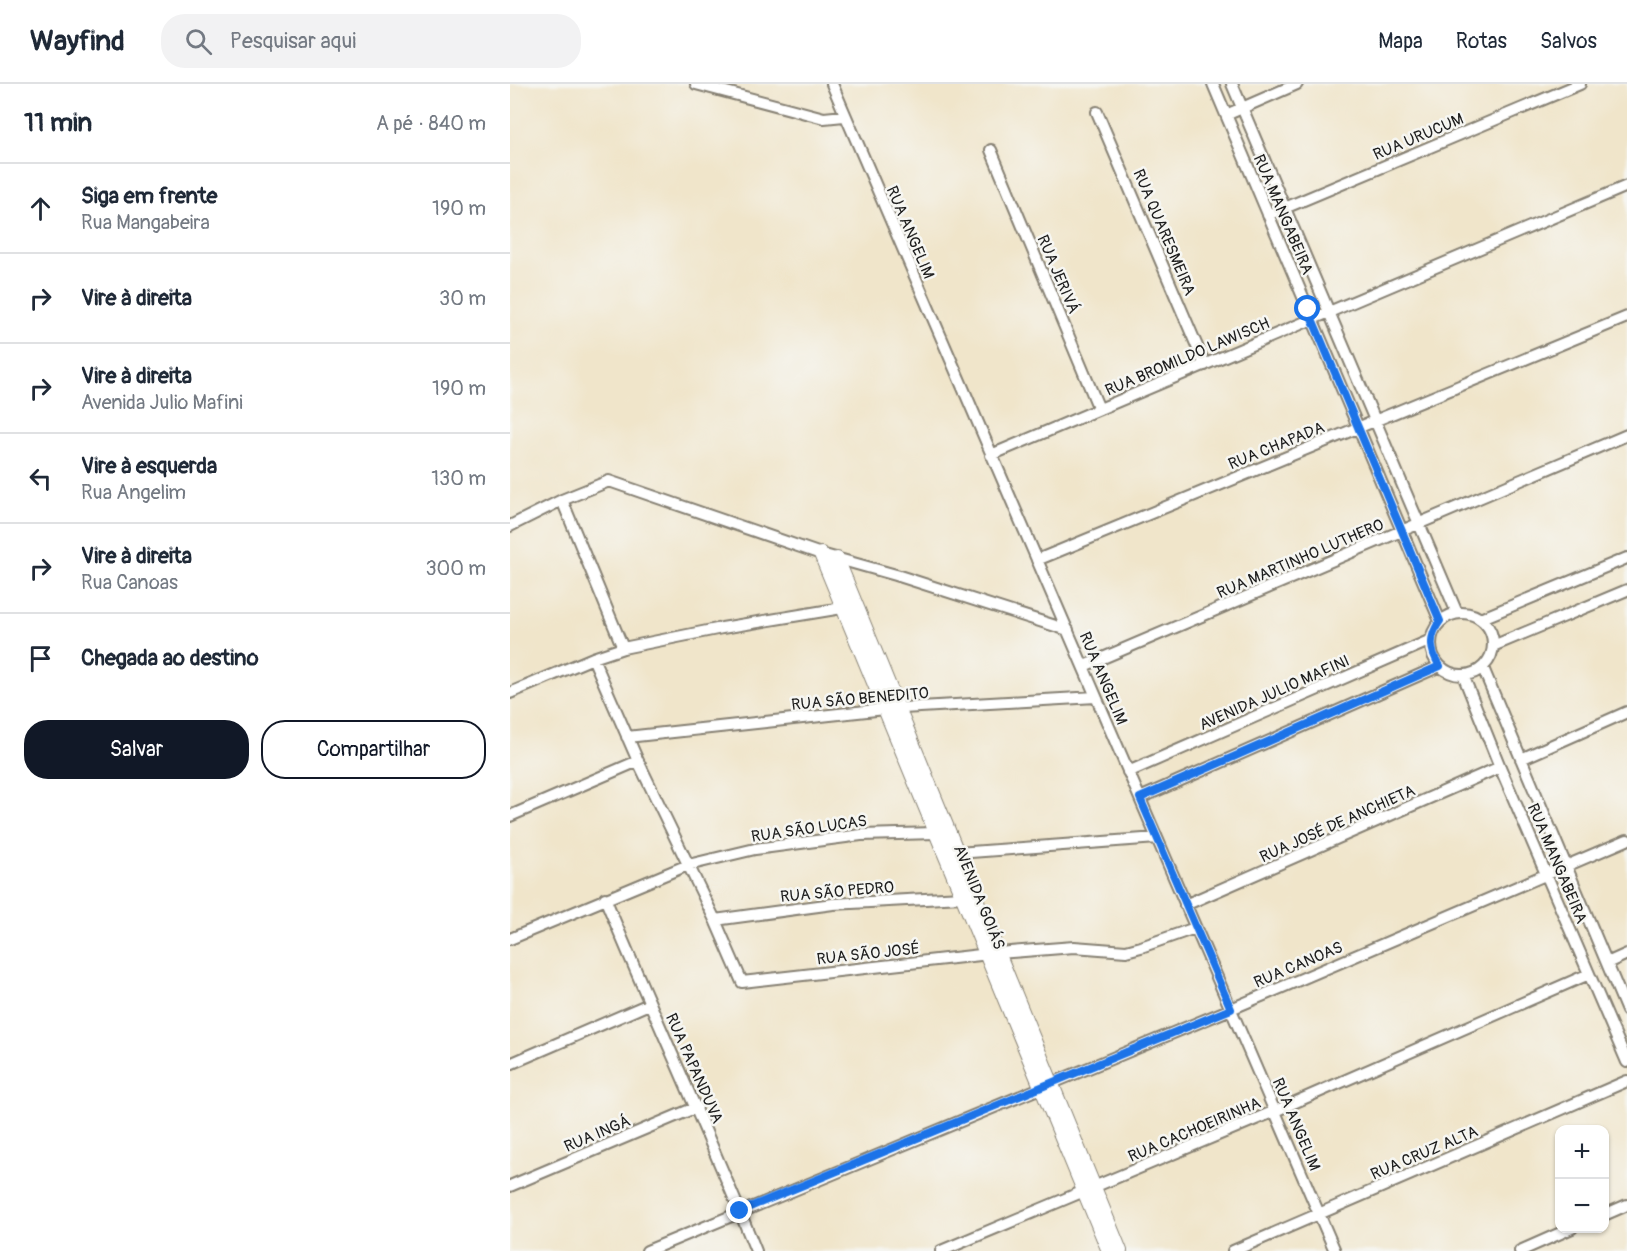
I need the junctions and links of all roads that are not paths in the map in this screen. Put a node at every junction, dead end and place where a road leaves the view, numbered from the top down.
1 (696, 84) edge
2 (832, 84) edge
3 (1213, 84) edge
4 (1232, 84) edge
5 (1297, 84) edge
6 (1580, 84) edge
7 (1242, 108) junction
8 (1097, 112) dead end
9 (1226, 115) junction
10 (844, 117) junction
11 (991, 150) dead end
12 (1627, 186) edge
13 (1285, 208) junction
14 (1268, 215) junction
15 (1329, 312) junction
16 (1627, 317) edge
17 (1312, 319) junction
18 (1205, 364) junction
19 (1100, 409) junction
20 (1375, 421) junction
21 (1358, 427) junction
22 (1627, 435) edge
23 (991, 455) junction
24 (562, 500) junction
25 (1419, 524) junction
26 (510, 525) edge
27 (1402, 530) junction
28 (821, 554) junction
29 (1627, 558) edge
30 (837, 559) junction
31 (1037, 560) junction
32 (1627, 590) edge
33 (850, 607) junction
34 (1457, 613) junction
35 (1480, 619) junction
36 (1440, 621) junction
37 (1068, 630) junction
38 (1431, 639) junction
39 (1492, 646) junction
40 (623, 648) junction
41 (592, 658) junction
42 (1084, 666) junction
43 (1440, 666) junction
44 (1483, 668) junction
45 (1463, 675) junction
46 (510, 693) edge
47 (1096, 697) junction
48 (891, 708) junction
49 (1627, 712) edge
50 (627, 737) junction
51 (1521, 759) junction
52 (638, 761) junction
53 (1500, 767) junction
54 (1128, 772) junction
55 (1140, 798) junction
56 (510, 816) edge
57 (936, 833) junction
58 (1157, 838) junction
59 (1627, 840) edge
60 (957, 853) junction
61 (688, 865) junction
62 (1567, 866) junction
63 (1547, 874) junction
64 (962, 897) junction
65 (605, 898) junction
66 (1185, 905) junction
67 (715, 920) junction
68 (1195, 928) junction
69 (510, 939) edge
70 (992, 954) junction
71 (1627, 954) edge
72 (1607, 963) junction
73 (1589, 974) junction
74 (649, 1005) junction
75 (1231, 1009) junction
76 (1627, 1011) edge
77 (1627, 1062) edge
78 (510, 1064) edge
79 (1627, 1081) edge
80 (1045, 1085) junction
81 (697, 1107) junction
82 (1275, 1111) junction
83 (510, 1186) edge
84 (1088, 1189) junction
85 (1627, 1205) edge
86 (740, 1211) junction
87 (1319, 1213) junction
88 (1609, 1213) edge
89 (1561, 1233) edge
90 (647, 1251) edge
91 (756, 1251) edge
92 (941, 1251) edge
93 (1108, 1251) edge
94 (1120, 1251) edge
95 (1233, 1251) edge
96 (1335, 1251) edge
97 (1521, 1251) edge

1 - 10 street
2 - 10 street, RUA ANGELIM
3 - 9 street, RUA MANGABEIRA
4 - 7 street, RUA MANGABEIRA
5 - 7 street
6 - 13 street, RUA URUCUM
7 - 9 street
7 - 13 street, RUA MANGABEIRA
8 - 18 street, RUA QUARESMEIRA
9 - 14 street, RUA MANGABEIRA
10 - 23 street, RUA ANGELIM
11 - 19 street, RUA JERIVÁ
12 - 15 street, RUA BROMILDO LAWISCH
13 - 14 street, RUA URUCUM
13 - 15 street, RUA MANGABEIRA
14 - 17 street, RUA MANGABEIRA
15 - 17 street, RUA BROMILDO LAWISCH
15 - 20 street, RUA MANGABEIRA
16 - 20 street, RUA CHAPADA
17 - 18 street, RUA BROMILDO LAWISCH
17 - 21 street, RUA MANGABEIRA
18 - 19 street, RUA BROMILDO LAWISCH
19 - 23 street, RUA BROMILDO LAWISCH
20 - 21 street, RUA CHAPADA
20 - 25 street, RUA MANGABEIRA
21 - 27 street, RUA MANGABEIRA
21 - 31 street, RUA CHAPADA
22 - 25 street, RUA MARTINHO LUTHERO
23 - 31 street, RUA ANGELIM
24 - 26 street
24 - 28 street
24 - 40 street
25 - 27 street, RUA MARTINHO LUTHERO
25 - 34 street, RUA MANGABEIRA
27 - 36 street, RUA MANGABEIRA
27 - 42 street, RUA MARTINHO LUTHERO
28 - 30 street
28 - 33 street, AVENIDA GOIÁS
29 - 35 street
30 - 33 street, AVENIDA GOIÁS
30 - 37 street
31 - 37 street, RUA ANGELIM
32 - 39 street
33 - 40 street
33 - 48 street, AVENIDA GOIÁS
34 - 35 street
34 - 36 street
35 - 39 street
36 - 38 street
37 - 42 street, RUA ANGELIM
38 - 43 street
38 - 54 street, AVENIDA JULIO MAFINI
39 - 44 street
40 - 41 street
41 - 46 street
41 - 50 street
42 - 47 street, RUA ANGELIM
43 - 45 street
43 - 55 street
44 - 45 street
44 - 51 street, RUA MANGABEIRA
45 - 53 street, RUA MANGABEIRA
47 - 48 street, RUA SÃO BENEDITO
47 - 54 street, RUA ANGELIM
48 - 50 street, RUA SÃO BENEDITO
48 - 57 street, AVENIDA GOIÁS
48 - 60 street, AVENIDA GOIÁS
49 - 51 street
50 - 52 street
51 - 62 street, RUA MANGABEIRA
52 - 56 street
52 - 61 street
53 - 63 street, RUA MANGABEIRA
53 - 66 street, RUA JOSÉ DE ANCHIETA
54 - 55 street, RUA ANGELIM
55 - 58 street, RUA ANGELIM
57 - 61 street, RUA SÃO LUCAS
57 - 64 street, AVENIDA GOIÁS
58 - 60 street
58 - 66 street, RUA ANGELIM
59 - 62 street, RUA CANOAS
60 - 70 street, AVENIDA GOIÁS
61 - 65 street, RUA SÃO LUCAS
61 - 67 street
62 - 63 street, RUA CANOAS
62 - 72 street, RUA MANGABEIRA
63 - 73 street, RUA MANGABEIRA
63 - 75 street, RUA CANOAS
64 - 67 street, RUA SÃO PEDRO
64 - 70 street, AVENIDA GOIÁS
65 - 69 street, RUA SÃO LUCAS
65 - 74 street, RUA PAPANDUVA
66 - 68 street, RUA ANGELIM
67 - 70 street, RUA SÃO JOSÉ
68 - 70 street, RUA SÃO JOSÉ
68 - 75 street, RUA ANGELIM
70 - 80 street, AVENIDA GOIÁS
71 - 72 street
72 - 76 street, RUA MANGABEIRA
73 - 77 street, RUA MANGABEIRA
73 - 82 street, RUA CACHOEIRINHA
74 - 78 street
74 - 81 street, RUA PAPANDUVA
75 - 80 street, RUA CANOAS
75 - 82 street, RUA ANGELIM
79 - 87 street, RUA CRUZ ALTA
80 - 84 street, AVENIDA GOIÁS
80 - 86 street, RUA CANOAS
81 - 83 street, RUA INGÁ
81 - 86 street, RUA PAPANDUVA
82 - 84 street, RUA CACHOEIRINHA
82 - 87 street, RUA ANGELIM
84 - 92 street, RUA CACHOEIRINHA
84 - 93 street, AVENIDA GOIÁS
84 - 94 street, AVENIDA GOIÁS
85 - 88 street
86 - 90 street, RUA CANOAS
86 - 91 street, RUA PAPANDUVA
87 - 95 street, RUA CRUZ ALTA
87 - 96 street, RUA ANGELIM
89 - 97 street

